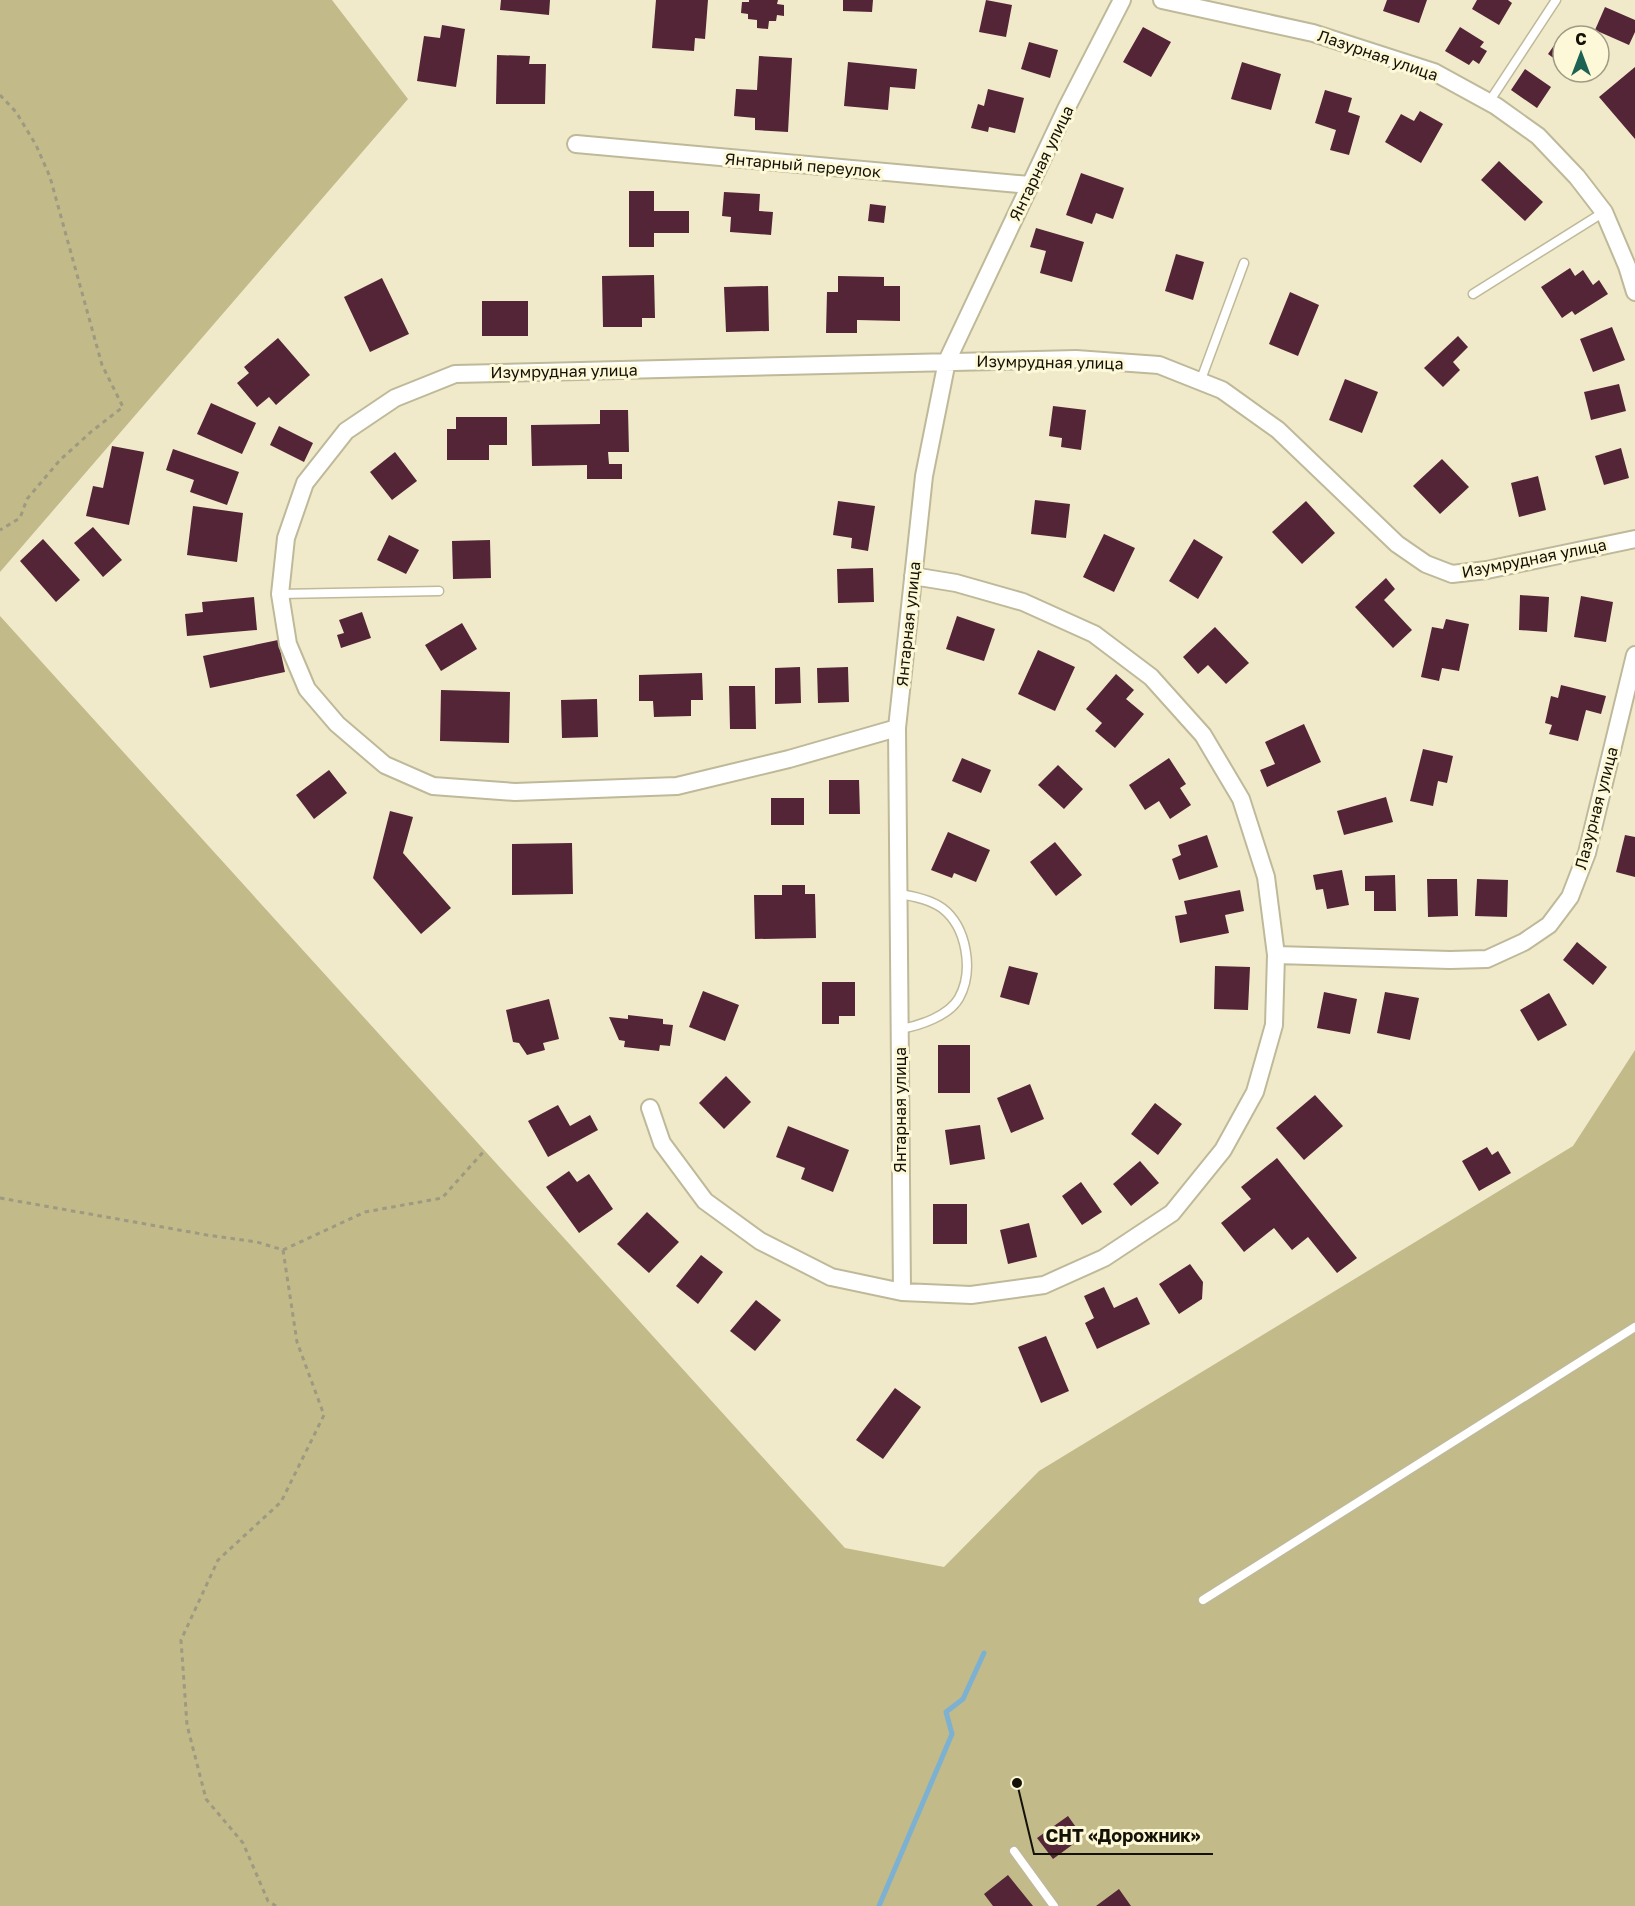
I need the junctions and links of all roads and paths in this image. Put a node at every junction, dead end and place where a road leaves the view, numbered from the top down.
1 (1122, 0) edge
2 (1162, 0) edge
3 (1556, 0) edge
4 (0, 95) edge
5 (1489, 102) junction
6 (576, 144) dead end
7 (1030, 185) junction
8 (1604, 212) junction
9 (1244, 263) dead end
10 (1635, 292) edge
11 (1473, 294) dead end
12 (947, 361) junction
13 (1200, 382) junction
14 (0, 530) edge
15 (1635, 539) edge
16 (913, 576) junction
17 (439, 591) dead end
18 (280, 594) junction
19 (1635, 655) edge
20 (897, 728) junction
21 (898, 894) junction
22 (1276, 955) junction
23 (900, 1029) junction
24 (650, 1108) dead end
25 (484, 1150) dead end
26 (0, 1198) edge
27 (283, 1250) junction
28 (902, 1292) junction
29 (1635, 1327) edge
30 (1203, 1600) dead end
31 (1014, 1851) dead end
32 (276, 1906) edge
33 (1054, 1906) edge

1 - 7 street, Янтарная улица
2 - 5 street, Лазурная улица
3 - 5 lane
4 - 14 path
5 - 8 street, Лазурная улица
6 - 7 street, Янтарный переулок
7 - 12 street, Янтарная улица
8 - 10 street, Лазурная улица
8 - 11 lane
9 - 13 lane
12 - 13 street, Изумрудная улица
12 - 16 street, Янтарная улица
12 - 18 street, Изумрудная улица
13 - 15 street, Изумрудная улица
16 - 20 street, Янтарная улица
16 - 22 street
17 - 18 lane
18 - 20 street, Изумрудная улица
19 - 22 street, Лазурная улица
20 - 21 street, Янтарная улица
21 - 23 street, Янтарная улица
21 - 23 lane
22 - 28 street
23 - 28 street, Янтарная улица
24 - 28 street
25 - 27 path
26 - 27 path
27 - 32 path
29 - 30 lane
31 - 33 lane

